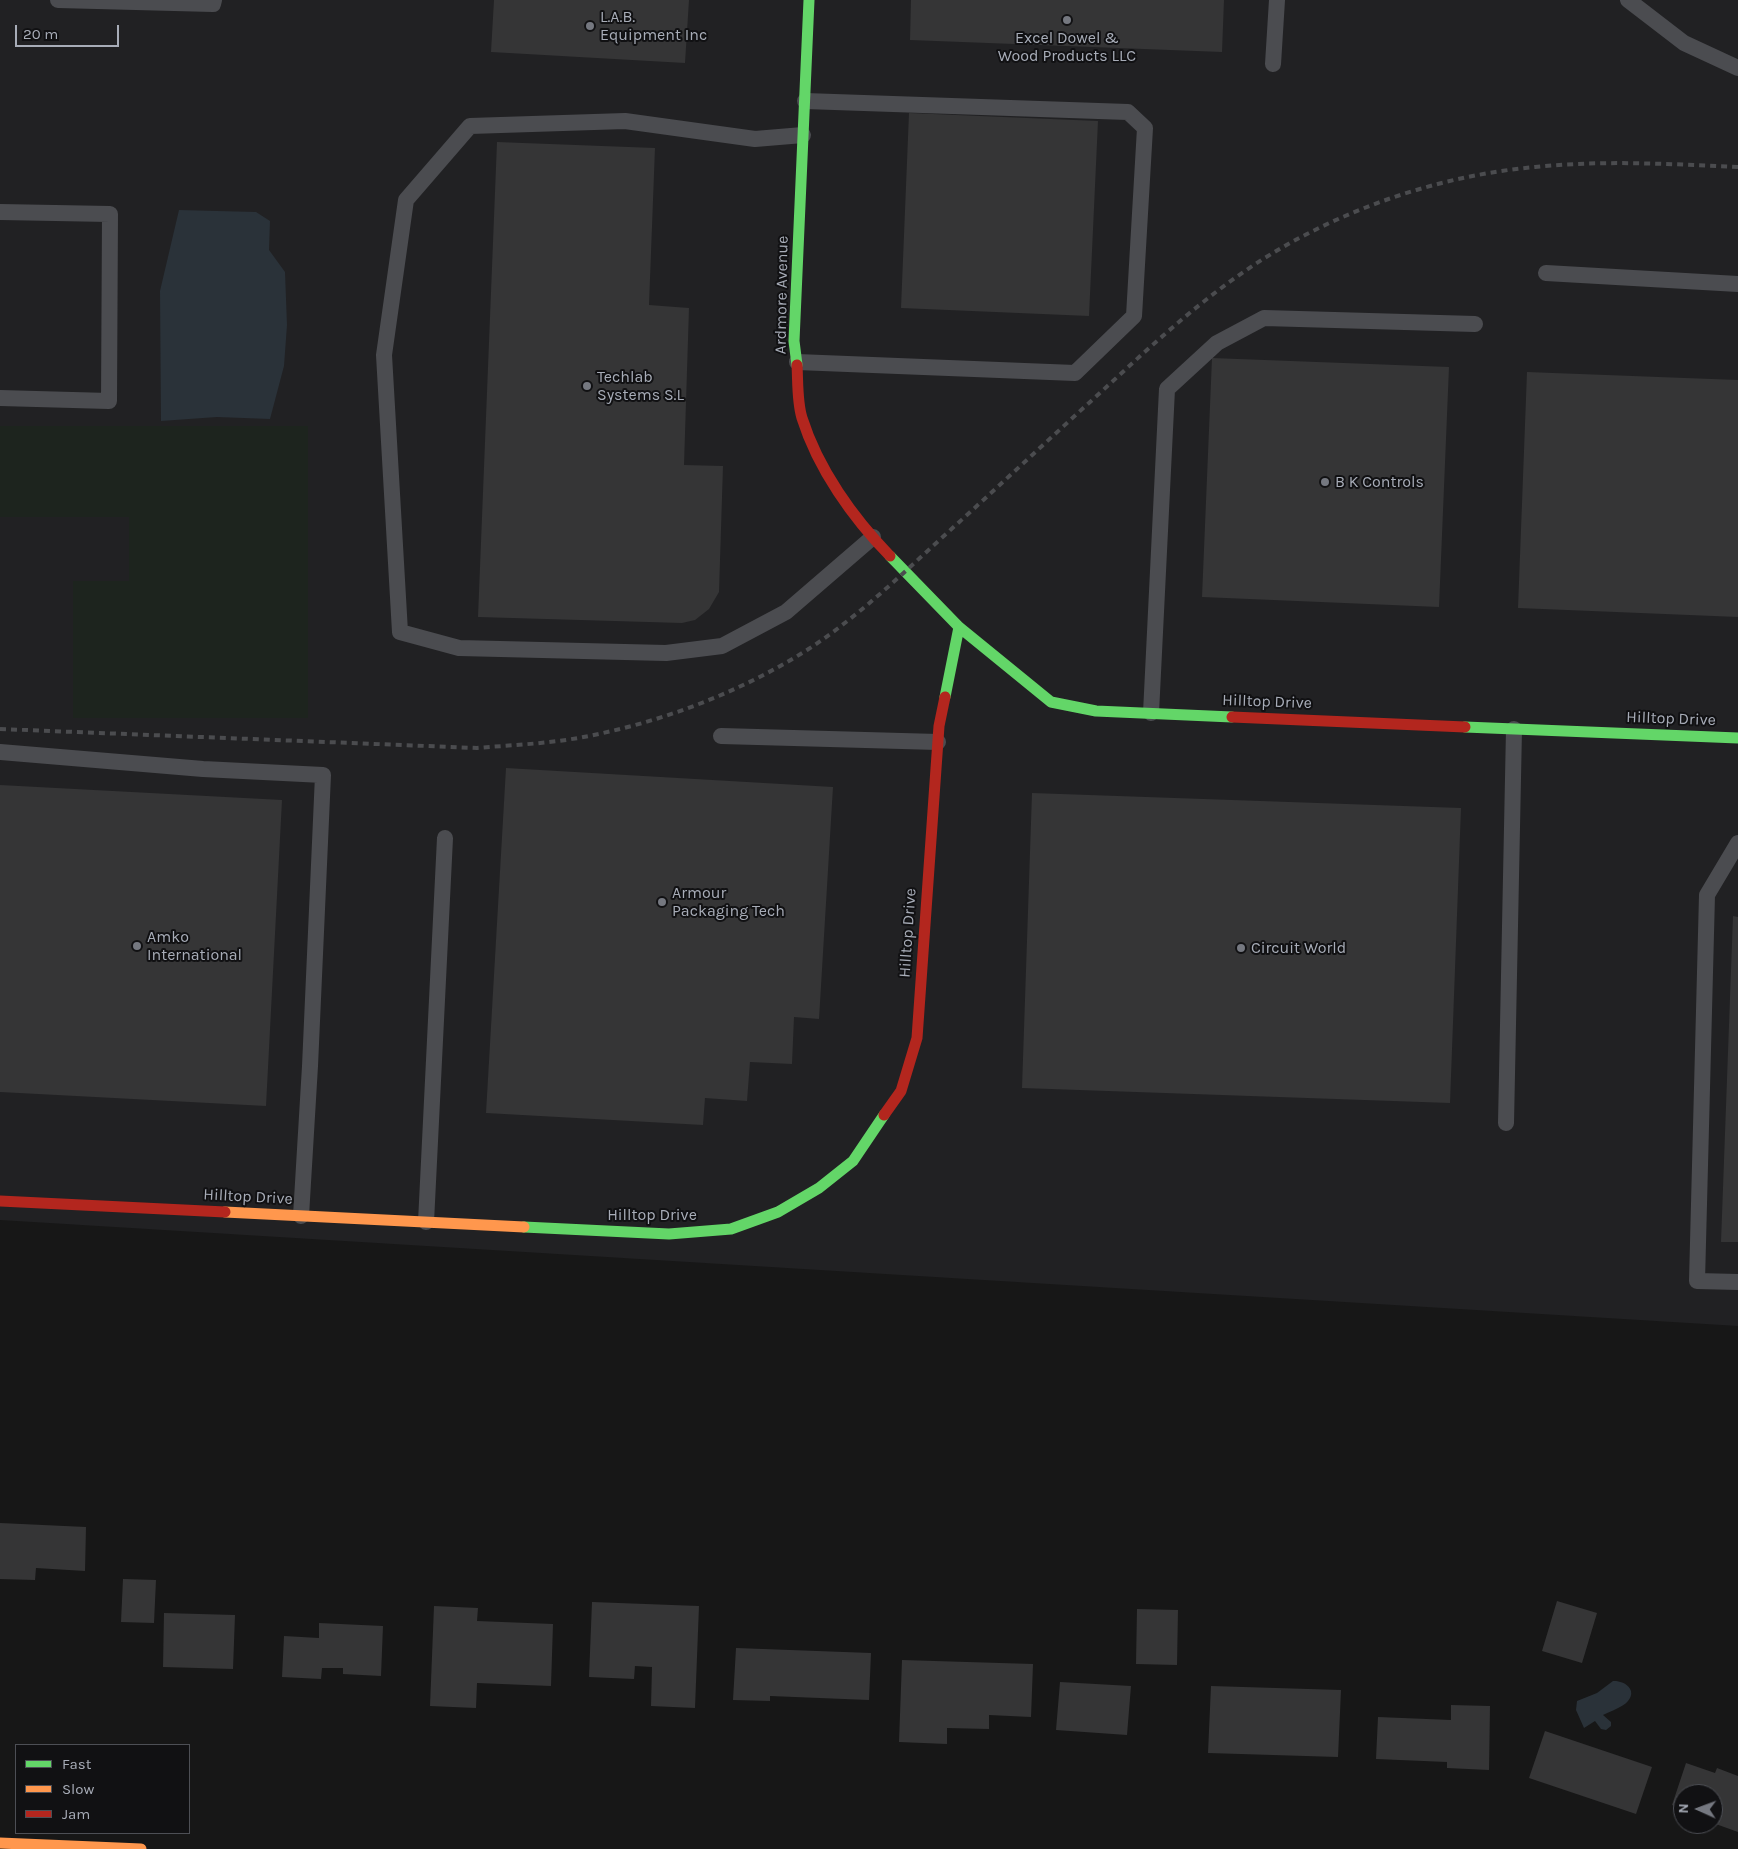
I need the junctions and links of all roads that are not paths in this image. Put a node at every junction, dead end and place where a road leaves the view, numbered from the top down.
1 (58, 0) edge
2 (214, 0) edge
3 (809, 0) edge
4 (1277, 0) edge
5 (1628, 0) edge
6 (1273, 64) dead end
7 (1738, 68) edge
8 (804, 101) junction
9 (803, 135) junction
10 (0, 212) edge
11 (1546, 273) dead end
12 (1738, 284) edge
13 (1475, 324) dead end
14 (796, 362) junction
15 (0, 398) edge
16 (873, 537) junction
17 (959, 627) junction
18 (1151, 713) junction
19 (1514, 729) junction
20 (721, 736) dead end
21 (1738, 738) edge
22 (938, 742) junction
23 (0, 752) edge
24 (445, 838) dead end
25 (1738, 843) edge
26 (1506, 1123) dead end
27 (0, 1201) edge
28 (301, 1216) junction
29 (426, 1222) junction
30 (1738, 1282) edge
31 (0, 1843) edge
32 (141, 1849) edge

1 - 2 lane
3 - 8 street, Ardmore Avenue
4 - 6 lane
5 - 7 lane
8 - 9 street, Ardmore Avenue
8 - 14 lane
9 - 14 street, Ardmore Avenue
9 - 16 lane
10 - 15 lane
11 - 12 lane
13 - 18 lane
14 - 16 street, Ardmore Avenue
16 - 17 street, Ardmore Avenue
17 - 18 street, Hilltop Drive
17 - 22 street, Hilltop Drive
18 - 19 street, Hilltop Drive
19 - 21 street, Hilltop Drive
19 - 26 lane
20 - 22 lane
22 - 29 street, Hilltop Drive
23 - 28 lane
24 - 29 lane
25 - 30 lane
27 - 28 street, Hilltop Drive
28 - 29 street, Hilltop Drive
31 - 32 street

